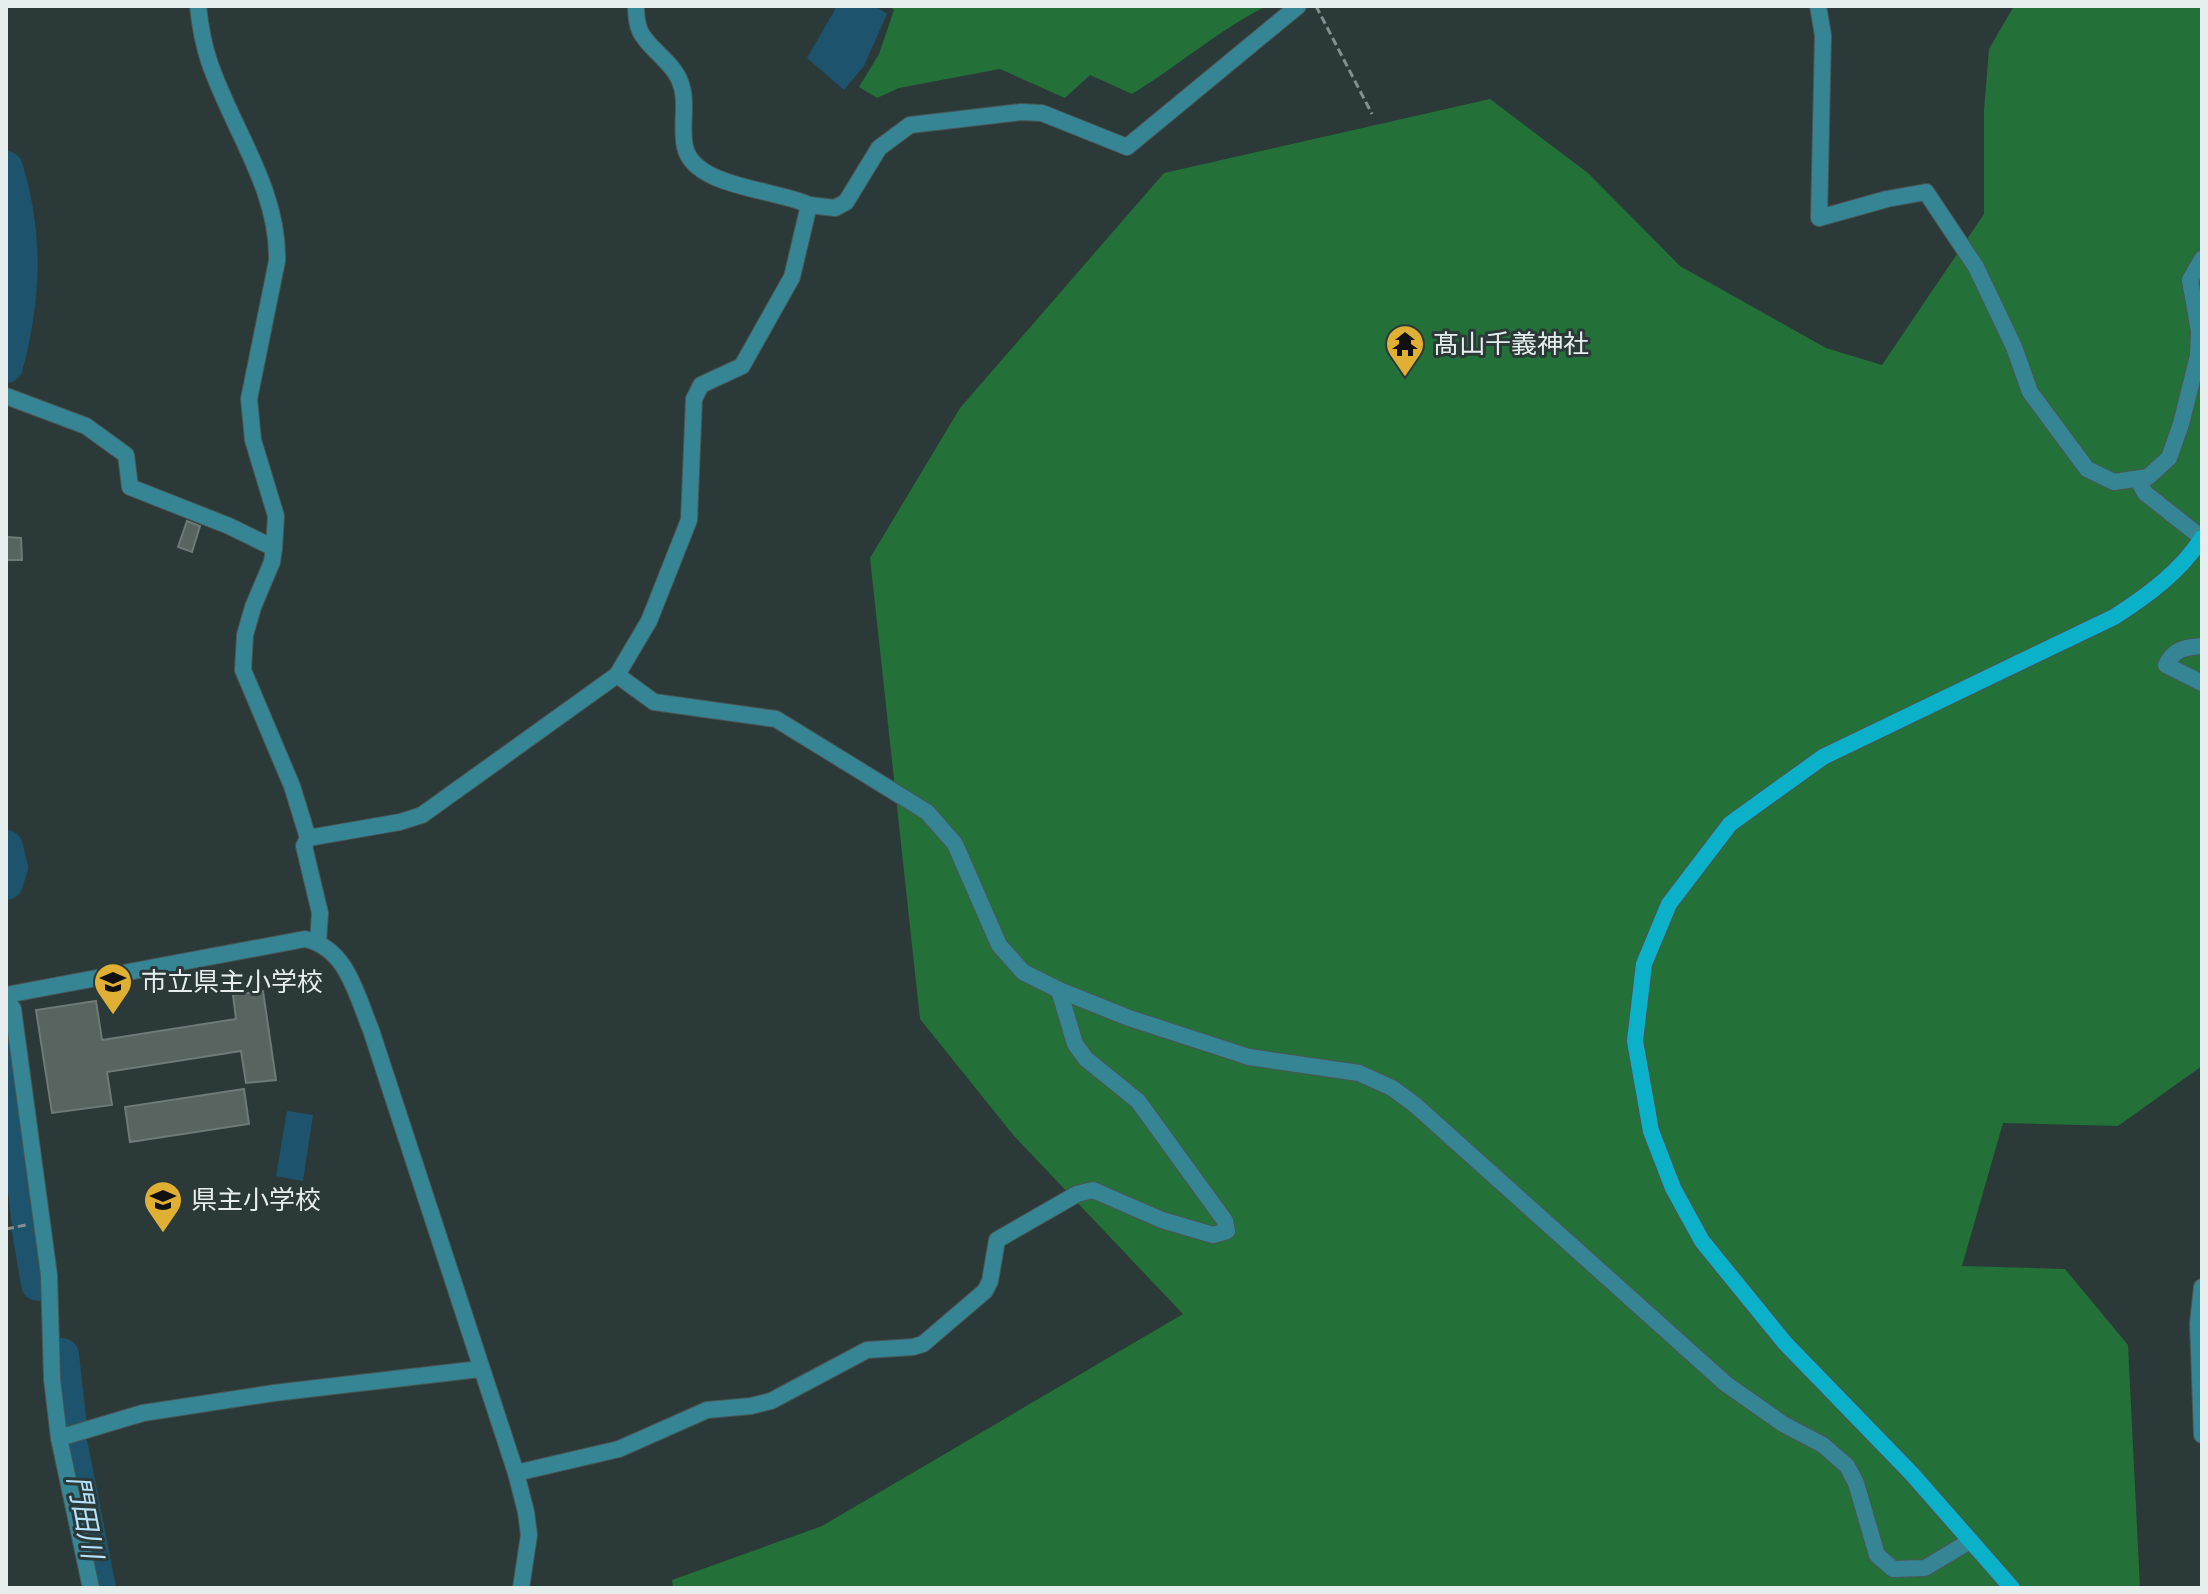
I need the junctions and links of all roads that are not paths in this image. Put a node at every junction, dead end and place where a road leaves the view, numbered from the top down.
1 (198, 6) edge
2 (636, 6) edge
3 (1298, 6) edge
4 (1818, 6) edge
5 (809, 205) junction
6 (2202, 259) edge
7 (6, 396) edge
8 (2138, 480) junction
9 (2200, 541) edge
10 (274, 548) junction
11 (2202, 646) edge
12 (617, 675) junction
13 (2202, 683) edge
14 (308, 838) junction
15 (318, 942) junction
16 (1059, 990) junction
17 (6, 998) edge
18 (2202, 1287) edge
19 (480, 1369) junction
20 (2202, 1435) edge
21 (59, 1438) junction
22 (516, 1473) junction
23 (1970, 1541) junction
24 (91, 1588) edge
25 (521, 1588) edge
26 (2012, 1588) edge

1 - 10 street
2 - 5 street
3 - 5 street
4 - 8 street
5 - 12 street
6 - 8 street
7 - 10 street
8 - 9 street
9 - 23 street
10 - 14 street
11 - 13 street
12 - 14 street
12 - 16 street
14 - 15 street
15 - 17 street
15 - 19 street
16 - 22 street
16 - 23 street
17 - 21 street
18 - 20 street
19 - 21 street
19 - 22 street
21 - 24 street
22 - 25 street
23 - 26 street

